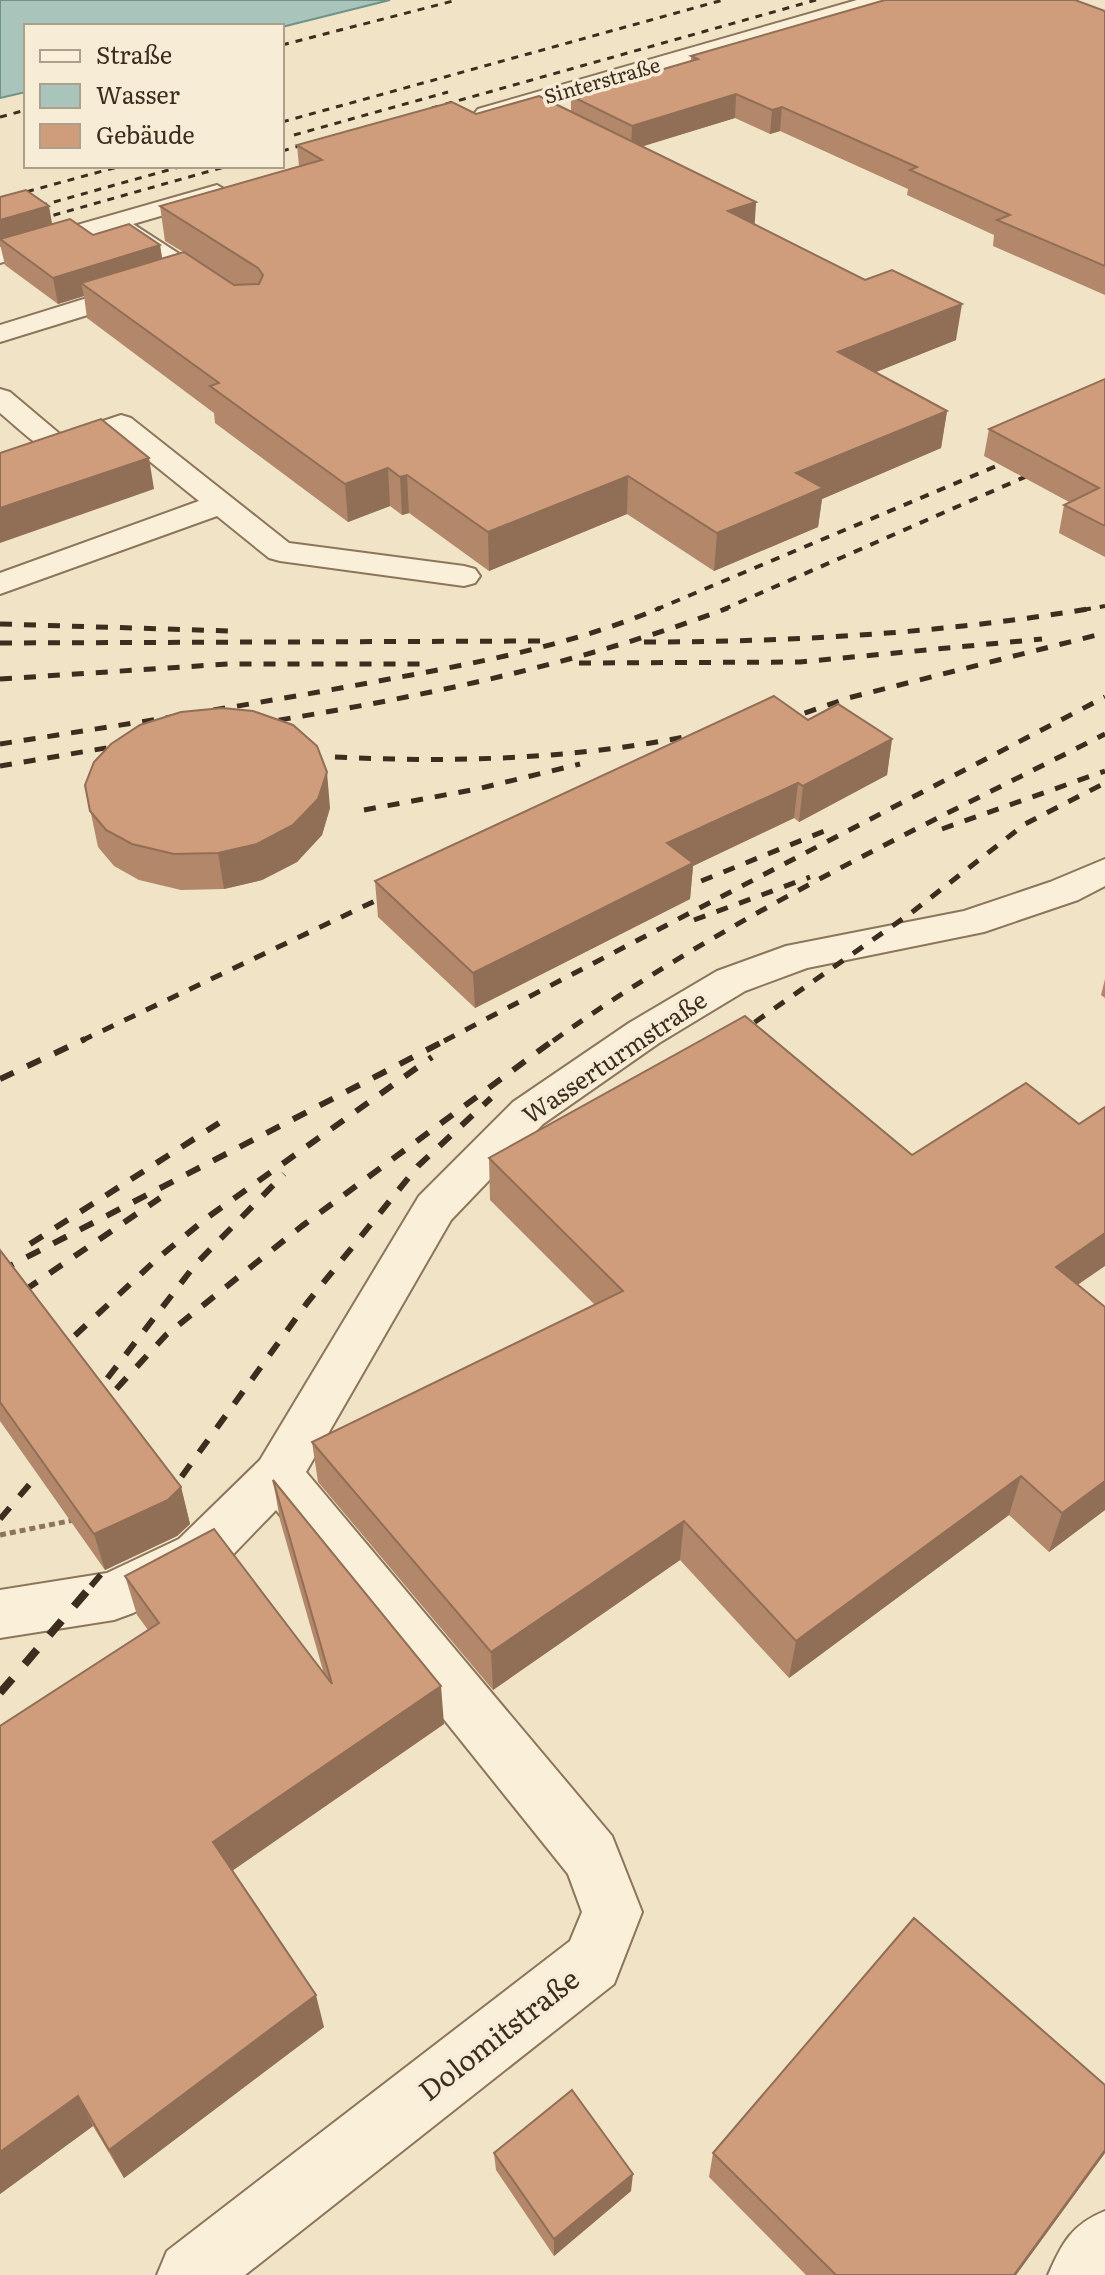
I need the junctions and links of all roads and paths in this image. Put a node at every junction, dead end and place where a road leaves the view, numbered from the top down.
1 (880, 0) edge
2 (517, 105) junction
3 (545, 119) edge
4 (457, 122) edge
5 (233, 187) edge
6 (113, 222) junction
7 (0, 255) edge
8 (192, 274) junction
9 (215, 290) edge
10 (0, 334) edge
11 (0, 398) edge
12 (221, 504) junction
13 (464, 576) dead end
14 (0, 584) edge
15 (1105, 871) edge
16 (278, 1475) junction
17 (86, 1517) edge
18 (0, 1535) edge
19 (0, 1614) edge
20 (1105, 2244) edge
21 (191, 2275) edge
22 (1082, 2275) edge

1 - 2 street, Sinterstraße
2 - 3 street
2 - 4 street, Sinterstraße
5 - 6 street
6 - 7 street
6 - 8 street
8 - 9 street
8 - 10 street
11 - 12 street
12 - 13 street
12 - 14 street
15 - 16 street, Wasserturmstraße
16 - 19 street, Wasserturmstraße
16 - 21 street, Dolomitstraße
17 - 18 path
20 - 22 street

